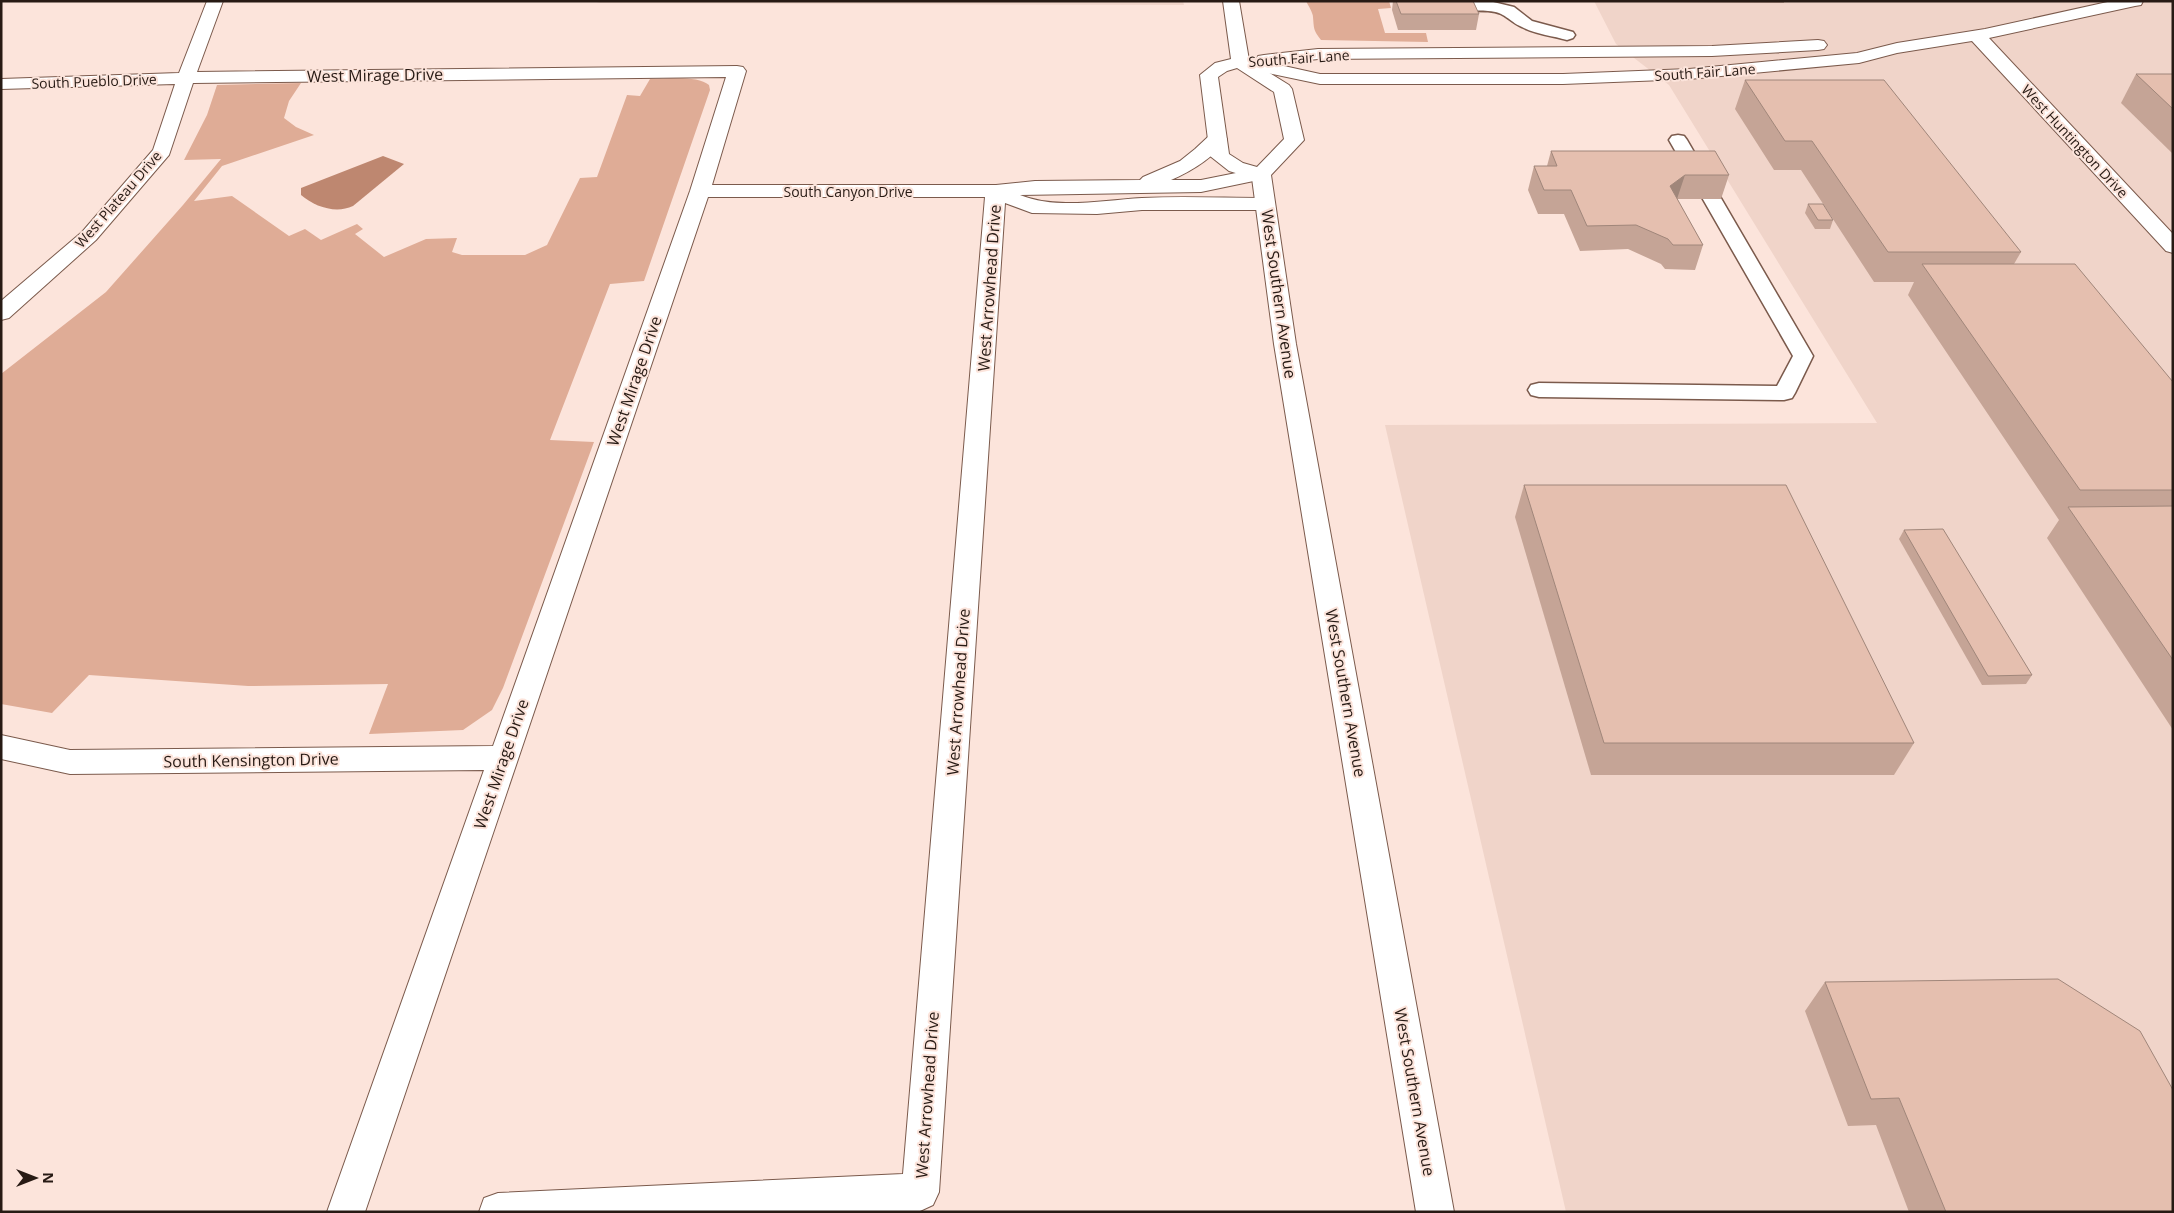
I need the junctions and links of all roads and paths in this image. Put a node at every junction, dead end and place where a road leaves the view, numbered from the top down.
1 (215, 1) edge
2 (1231, 1) edge
3 (1408, 1) edge
4 (2135, 1) edge
5 (1567, 35) dead end
6 (1976, 35) junction
7 (1882, 50) junction
8 (1240, 62) junction
9 (186, 78) junction
10 (1, 84) edge
11 (1217, 139) junction
12 (1678, 140) dead end
13 (1261, 174) junction
14 (1132, 186) junction
15 (700, 191) junction
16 (996, 191) junction
17 (1265, 204) junction
18 (2173, 247) edge
19 (1, 313) edge
20 (1539, 390) dead end
21 (1, 747) edge
22 (503, 758) junction
23 (655, 1208) edge
24 (346, 1212) edge
25 (498, 1212) edge
26 (1436, 1212) edge

1 - 9 street, West Plateau Drive
2 - 8 street
3 - 5 lane
4 - 6 street, South Fair Lane
6 - 7 street, South Fair Lane
6 - 18 street, West Huntington Drive
7 - 8 street, South Fair Lane
7 - 8 street, South Fair Lane
8 - 11 street
8 - 13 street
9 - 10 street, South Pueblo Drive
9 - 15 street, West Mirage Drive
9 - 19 street, West Plateau Drive
11 - 13 street
11 - 14 street
12 - 20 lane
13 - 14 street, South Canyon Drive
13 - 17 street, West Southern Avenue
14 - 16 street, South Canyon Drive
15 - 16 street, South Canyon Drive
15 - 22 street, West Mirage Drive
16 - 17 street, South Canyon Drive
16 - 23 street, West Arrowhead Drive
17 - 26 street, West Southern Avenue
21 - 22 street, South Kensington Drive
22 - 24 street, West Mirage Drive
23 - 25 street

